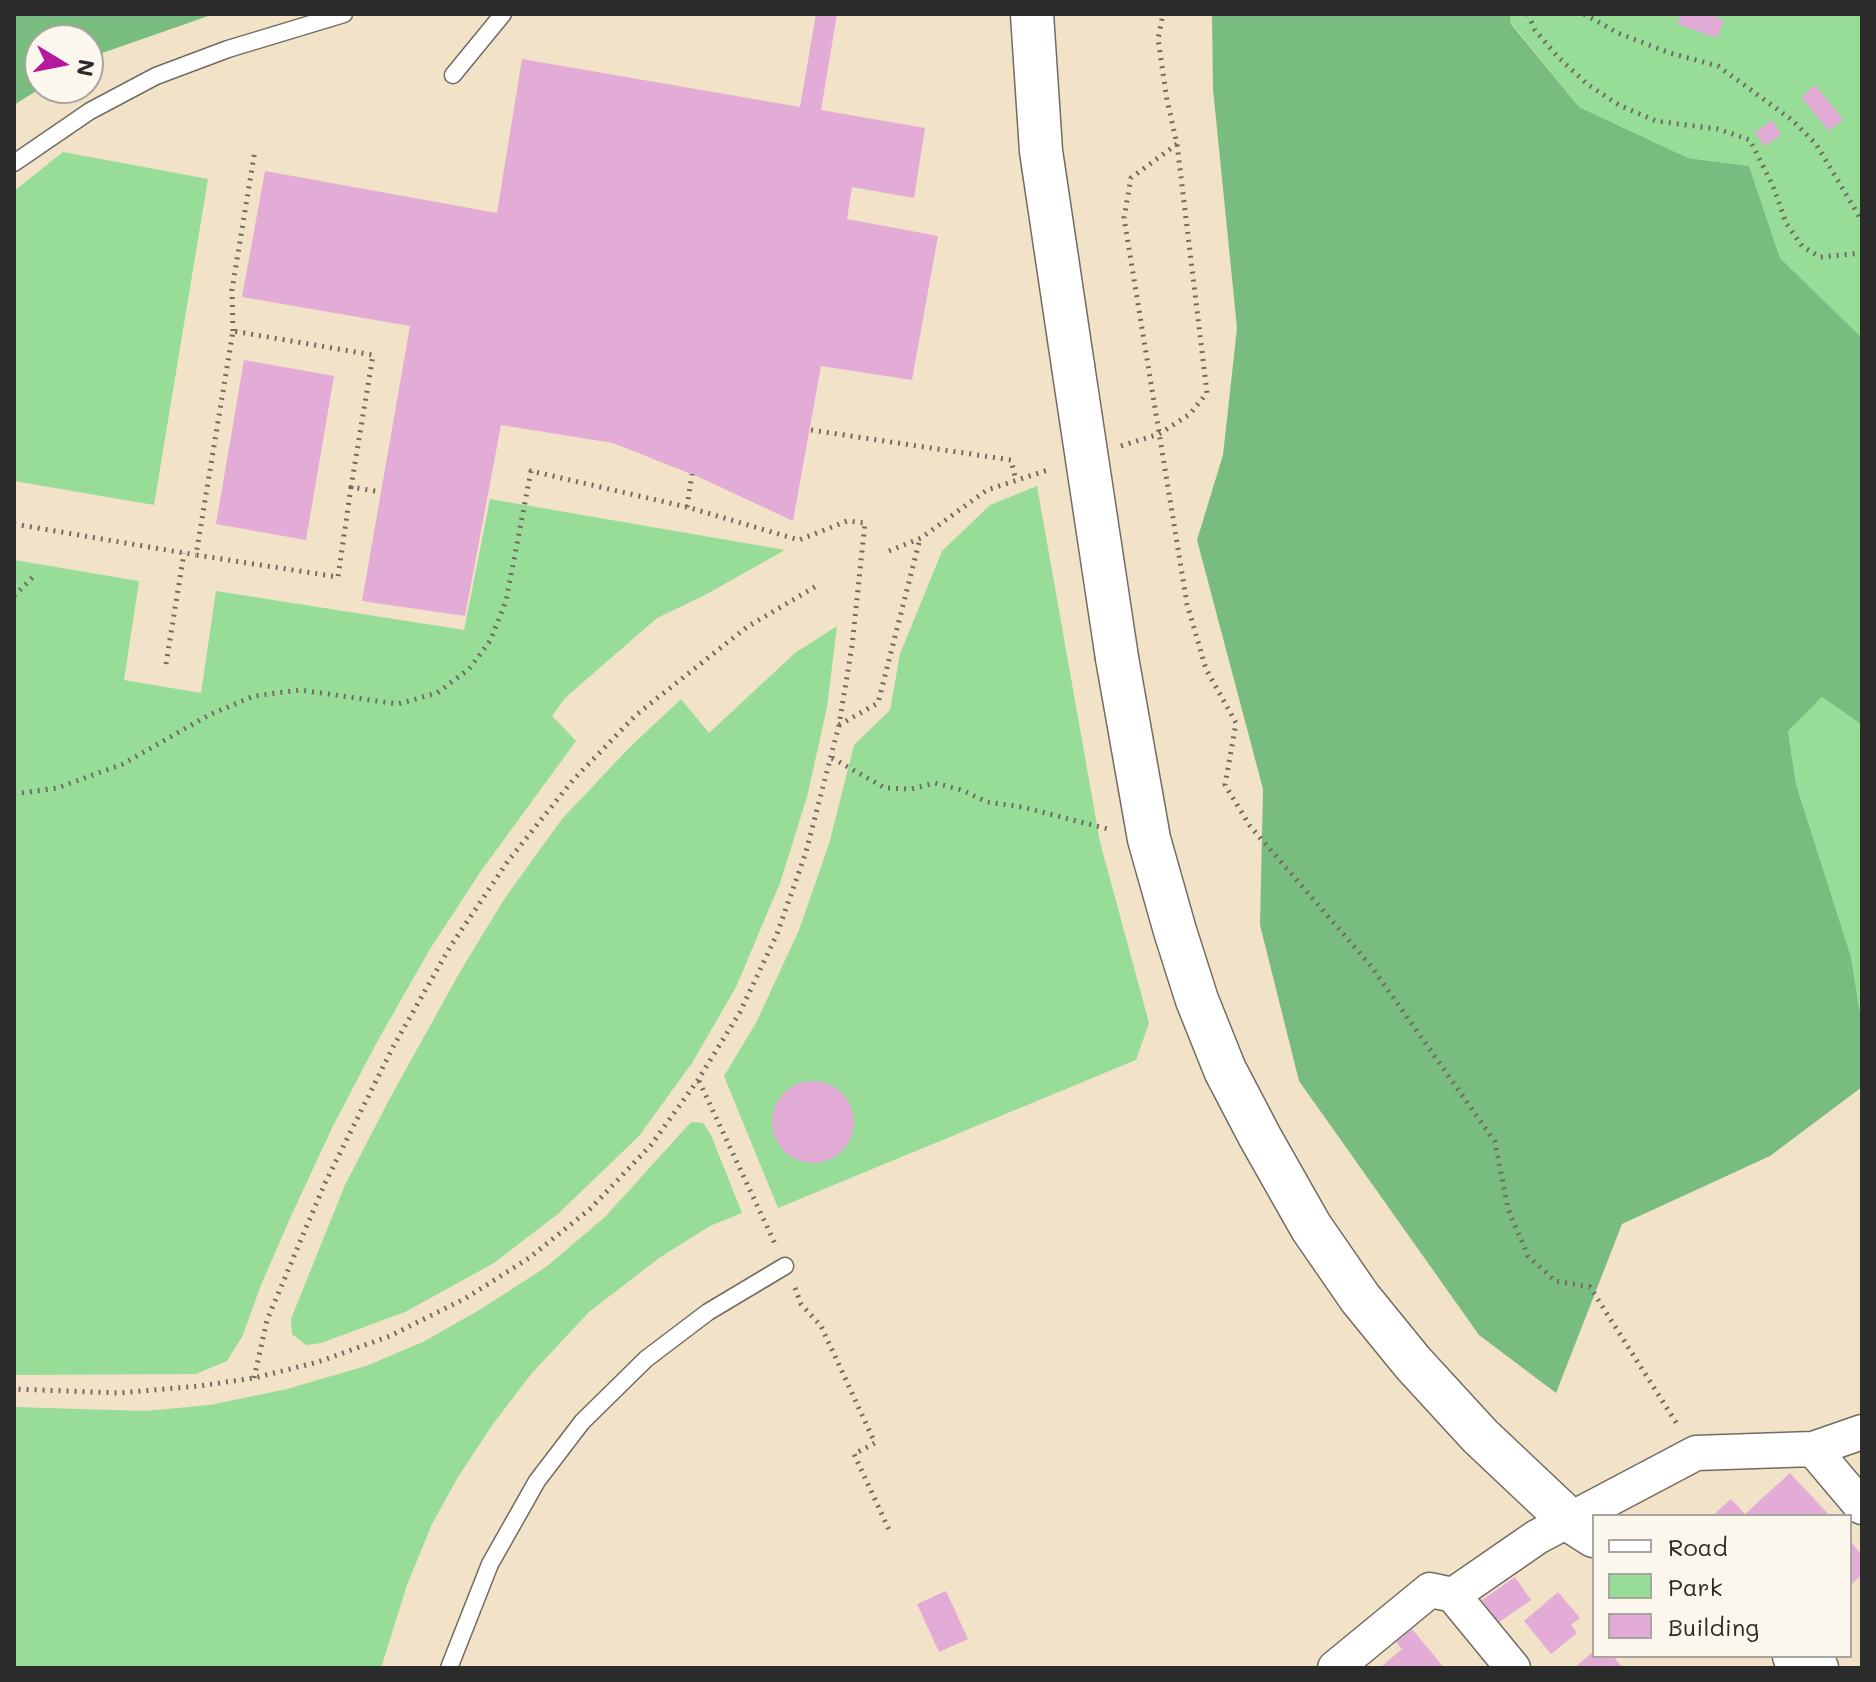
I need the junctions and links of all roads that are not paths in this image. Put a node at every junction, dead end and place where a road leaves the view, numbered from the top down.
1 (344, 14) edge
2 (503, 14) edge
3 (1032, 14) edge
4 (453, 75) dead end
5 (14, 163) edge
6 (785, 1266) road end
7 (1862, 1432) edge
8 (1813, 1449) junction
9 (1862, 1507) edge
10 (1602, 1514) edge
11 (1581, 1528) edge
12 (1453, 1595) junction
13 (1798, 1658) edge
14 (449, 1668) edge
15 (1335, 1668) edge
16 (1513, 1668) edge
17 (1817, 1668) edge

1 - 5 lane
2 - 4 lane
3 - 11 street, bridge
6 - 14 lane
7 - 8 street
8 - 9 street
8 - 10 street
11 - 12 street
12 - 15 street
12 - 16 street
13 - 17 street

